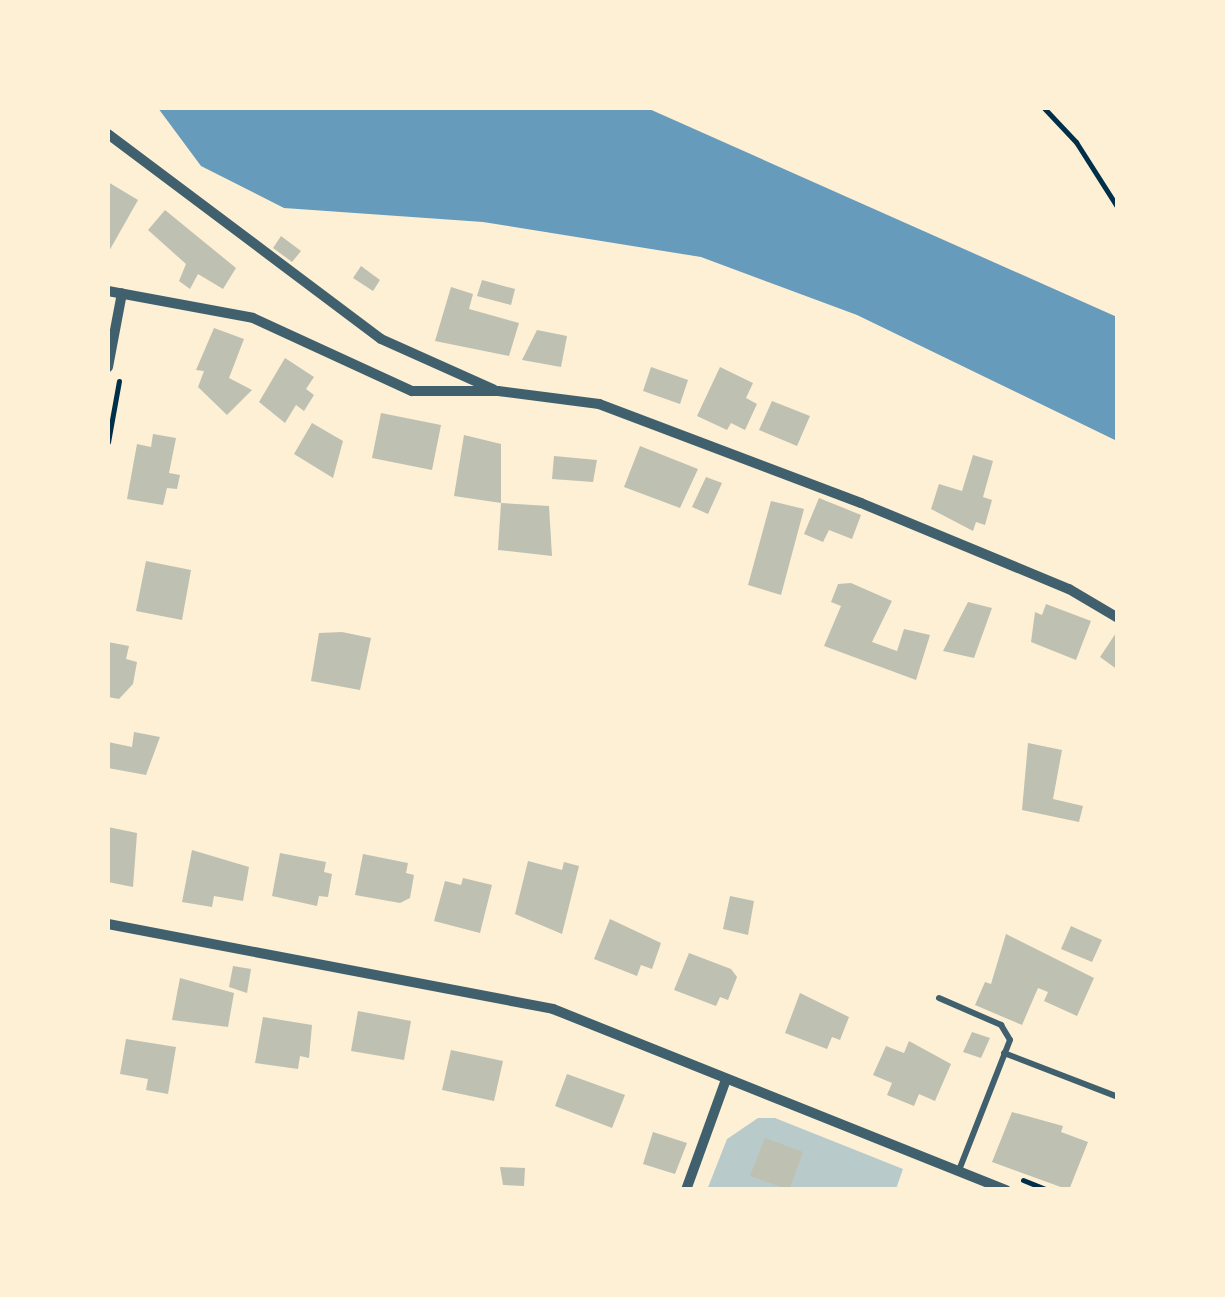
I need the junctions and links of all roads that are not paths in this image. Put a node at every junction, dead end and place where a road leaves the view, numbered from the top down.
1 (108, 134) edge
2 (108, 291) edge
3 (122, 293) junction
4 (108, 367) edge
5 (498, 391) junction
6 (1118, 618) edge
7 (108, 924) edge
8 (939, 998) dead end
9 (1004, 1053) junction
10 (725, 1082) junction
11 (1118, 1098) edge
12 (958, 1171) junction
13 (686, 1190) edge
14 (1006, 1190) edge

1 - 5 street
2 - 3 street
3 - 4 street
3 - 5 street
5 - 6 street
7 - 10 street
8 - 9 lane
9 - 11 lane
9 - 12 lane
10 - 12 street
10 - 13 street
12 - 14 street

